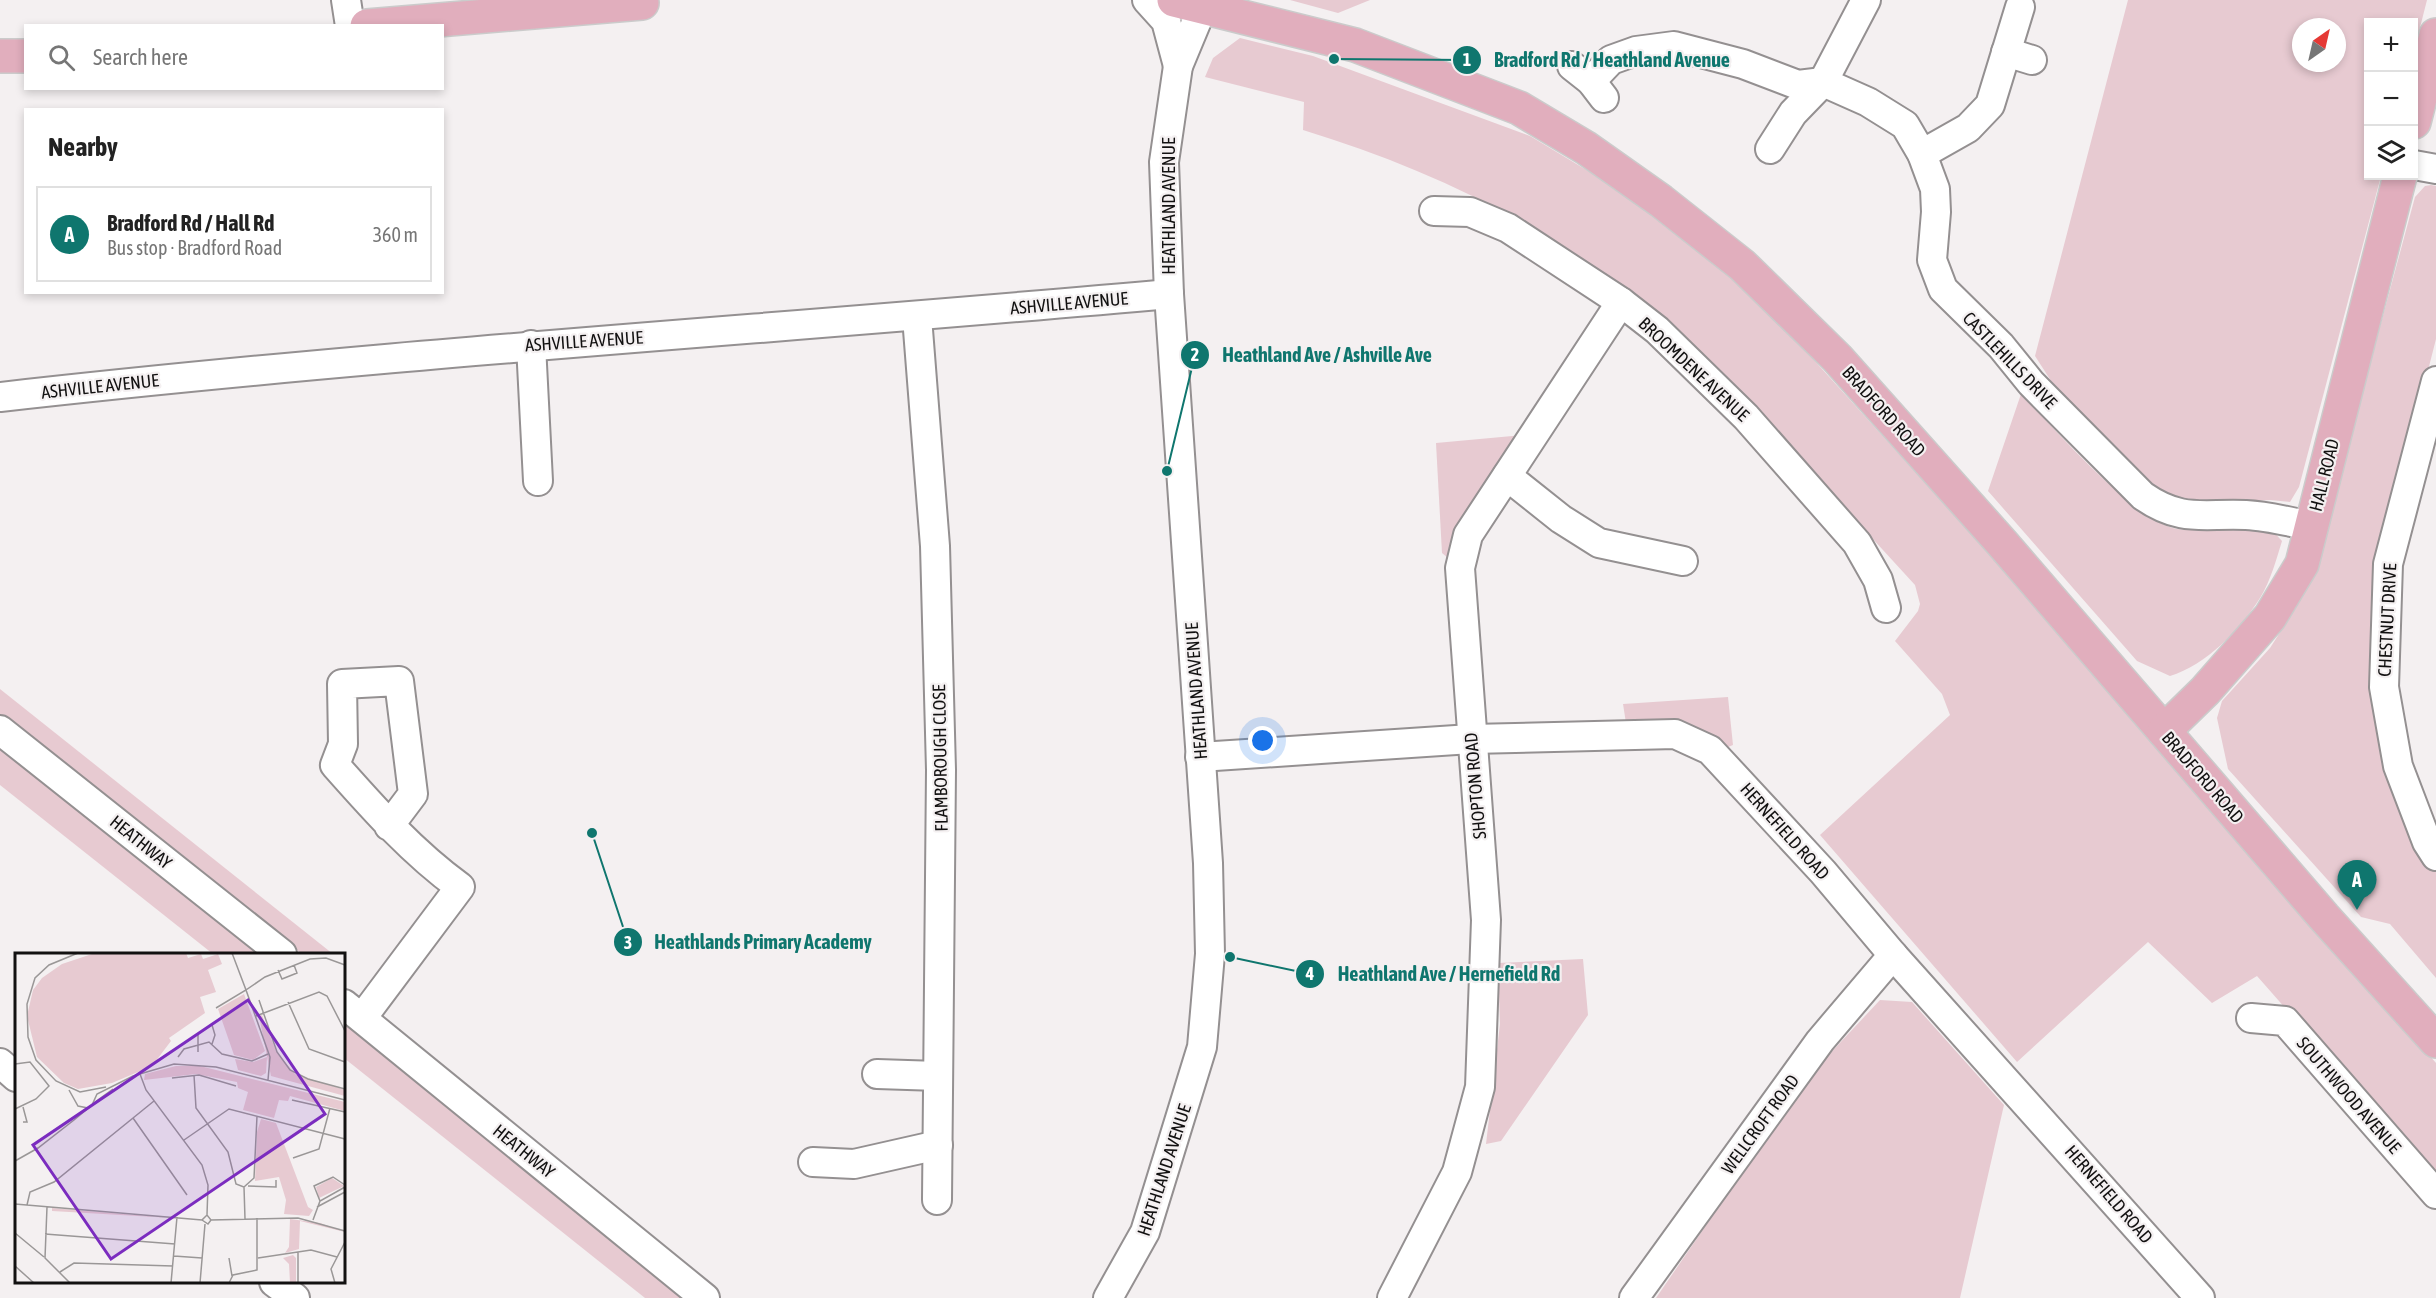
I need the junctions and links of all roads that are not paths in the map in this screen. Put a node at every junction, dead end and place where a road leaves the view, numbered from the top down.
1 (346, 0) edge
2 (476, 0) edge
3 (1147, 0) edge
4 (1866, 0) edge
5 (639, 1) edge
6 (1189, 3) edge
7 (2020, 7) dead end
8 (448, 20) junction
9 (350, 24) edge
10 (394, 24) edge
11 (2436, 35) edge
12 (0, 56) edge
13 (24, 56) edge
14 (1178, 66) junction
15 (1589, 82) dead end
16 (1822, 82) junction
17 (2418, 106) edge
18 (1770, 149) dead end
19 (1922, 154) junction
20 (2418, 166) edge
21 (2436, 169) edge
22 (2399, 180) edge
23 (1434, 211) dead end
24 (1169, 294) junction
25 (1621, 302) junction
26 (917, 317) junction
27 (531, 345) junction
28 (2436, 381) edge
29 (0, 397) edge
30 (1507, 476) junction
31 (538, 481) dead end
32 (2311, 526) junction
33 (1683, 561) dead end
34 (1886, 608) dead end
35 (0, 730) edge
36 (2164, 731) junction
37 (1471, 739) junction
38 (1200, 757) junction
39 (389, 826) junction
40 (2436, 856) edge
41 (281, 953) edge
42 (1893, 956) junction
43 (353, 1011) edge
44 (2252, 1018) dead end
45 (2436, 1041) edge
46 (0, 1063) edge
47 (877, 1074) dead end
48 (15, 1076) edge
49 (938, 1076) junction
50 (938, 1145) junction
51 (813, 1162) dead end
52 (2436, 1194) edge
53 (937, 1200) dead end
54 (276, 1283) edge
55 (295, 1298) edge
56 (705, 1298) edge
57 (1108, 1298) edge
58 (1392, 1298) edge
59 (1634, 1298) edge
60 (2200, 1298) edge

1 - 9 street
2 - 8 main road
3 - 14 street, HEATHLAND AVENUE
4 - 16 street
5 - 8 main road
6 - 14 street, HEATHLAND AVENUE
6 - 36 main road, BRADFORD ROAD
7 - 19 street
8 - 10 main road
11 - 17 main road
12 - 13 main road
14 - 24 street, HEATHLAND AVENUE
15 - 16 street, CASTLEHILLS DRIVE
16 - 18 street
16 - 19 street, CASTLEHILLS DRIVE
19 - 32 street, CASTLEHILLS DRIVE
20 - 21 street
22 - 32 main road, HALL ROAD
23 - 25 street, BROOMDENE AVENUE
24 - 26 street, ASHVILLE AVENUE
24 - 38 street, HEATHLAND AVENUE
25 - 30 street, SHOPTON ROAD
25 - 34 street, BROOMDENE AVENUE
26 - 27 street, ASHVILLE AVENUE
26 - 49 street, FLAMBOROUGH CLOSE
27 - 29 street, ASHVILLE AVENUE
27 - 31 street
28 - 40 street, CHESTNUT DRIVE
30 - 33 street
30 - 37 street, SHOPTON ROAD
32 - 36 main road, HALL ROAD
35 - 41 street, HEATHWAY
36 - 45 main road, BRADFORD ROAD
37 - 38 street, HERNEFIELD ROAD
37 - 42 street, HERNEFIELD ROAD
37 - 58 street, SHOPTON ROAD
38 - 57 street, HEATHLAND AVENUE
39 - 39 street
39 - 43 street
42 - 59 street, WELLCROFT ROAD
42 - 60 street, HERNEFIELD ROAD
43 - 56 street, HEATHWAY
44 - 52 street, SOUTHWOOD AVENUE
46 - 48 street
47 - 49 street
49 - 50 street, FLAMBOROUGH CLOSE
50 - 51 street
50 - 53 street, FLAMBOROUGH CLOSE
54 - 55 street

